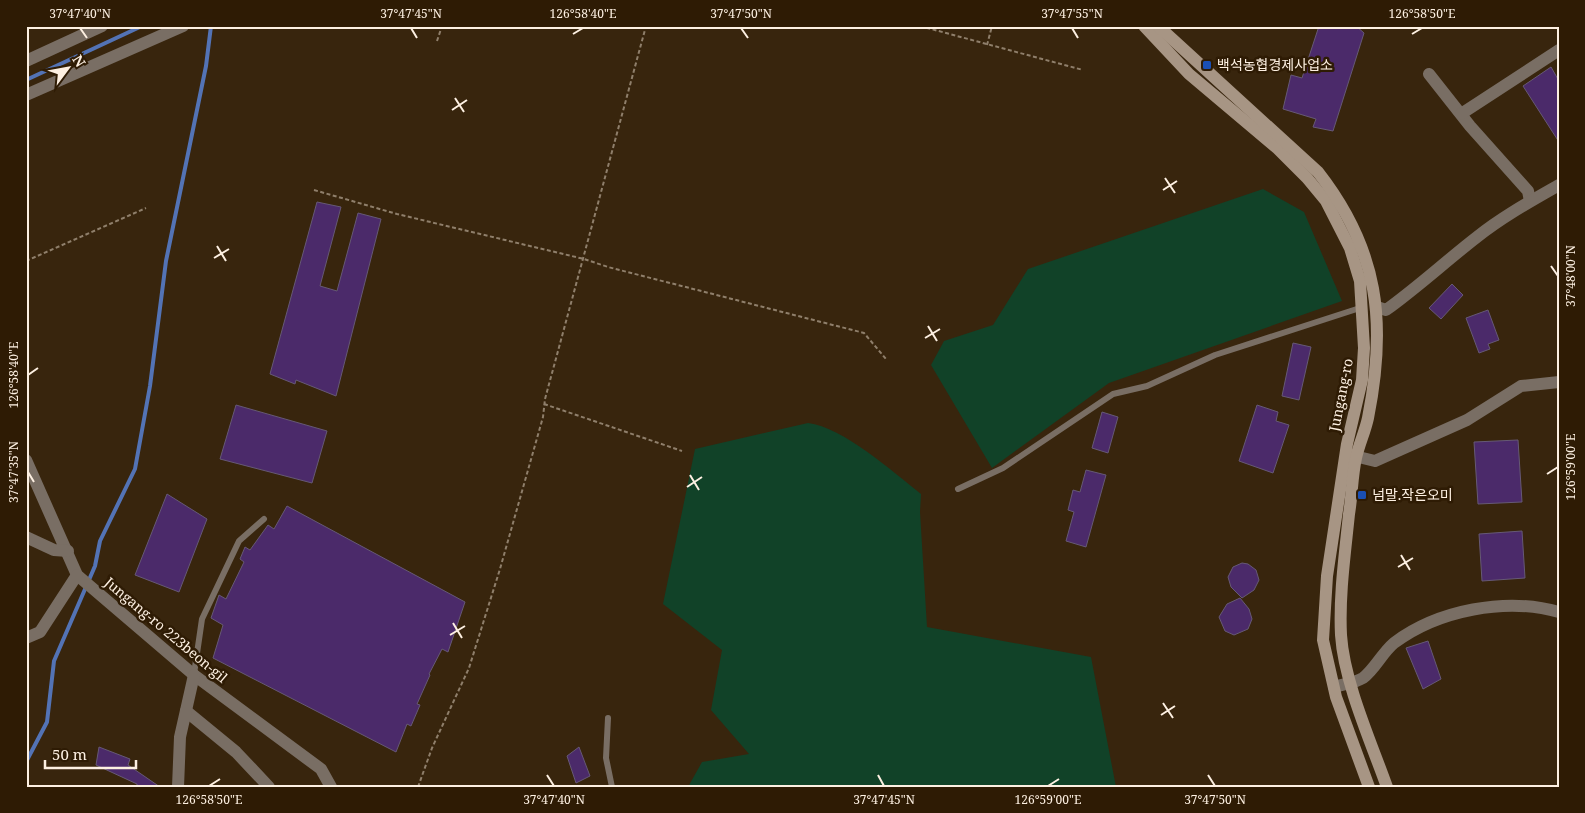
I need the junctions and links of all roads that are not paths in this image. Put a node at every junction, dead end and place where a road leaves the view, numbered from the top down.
1 (102, 26) edge
2 (183, 26) edge
3 (1144, 26) edge
4 (1158, 26) edge
5 (1559, 50) edge
6 (26, 61) edge
7 (1429, 74) dead end
8 (26, 95) edge
9 (1461, 114) junction
10 (1559, 185) edge
11 (1530, 201) junction
12 (1362, 307) junction
13 (1377, 307) junction
14 (1559, 382) edge
15 (1351, 456) junction
16 (26, 460) edge
17 (958, 489) dead end
18 (264, 519) dead end
19 (26, 537) edge
20 (68, 551) junction
21 (79, 577) junction
22 (1559, 612) edge
23 (26, 638) edge
24 (194, 675) junction
25 (1351, 682) junction
26 (1334, 687) junction
27 (186, 711) junction
28 (608, 718) dead end
29 (178, 787) edge
30 (269, 787) edge
31 (332, 787) edge
32 (612, 787) edge
33 (1369, 787) edge
34 (1387, 787) edge

1 - 6 street
2 - 8 street
3 - 12 main road, Jungang-ro
4 - 13 main road, Jungang-ro
5 - 9 street
7 - 9 street
9 - 11 street
10 - 11 street
11 - 13 street
12 - 13 lane
12 - 15 main road, Jungang-ro
12 - 17 lane
13 - 15 main road, Jungang-ro
14 - 15 street
15 - 25 main road, Jungang-ro
15 - 26 main road, Jungang-ro
16 - 20 street, Jungang-ro 223beon-gil
18 - 24 lane
19 - 20 street
20 - 21 street, Jungang-ro 223beon-gil
21 - 23 street
21 - 24 street, Jungang-ro 223beon-gil
22 - 25 street
24 - 27 street
24 - 31 street, Jungang-ro 223beon-gil
25 - 26 street
25 - 34 main road, Jungang-ro
26 - 33 main road, Jungang-ro
27 - 29 street
27 - 30 street
28 - 32 lane

